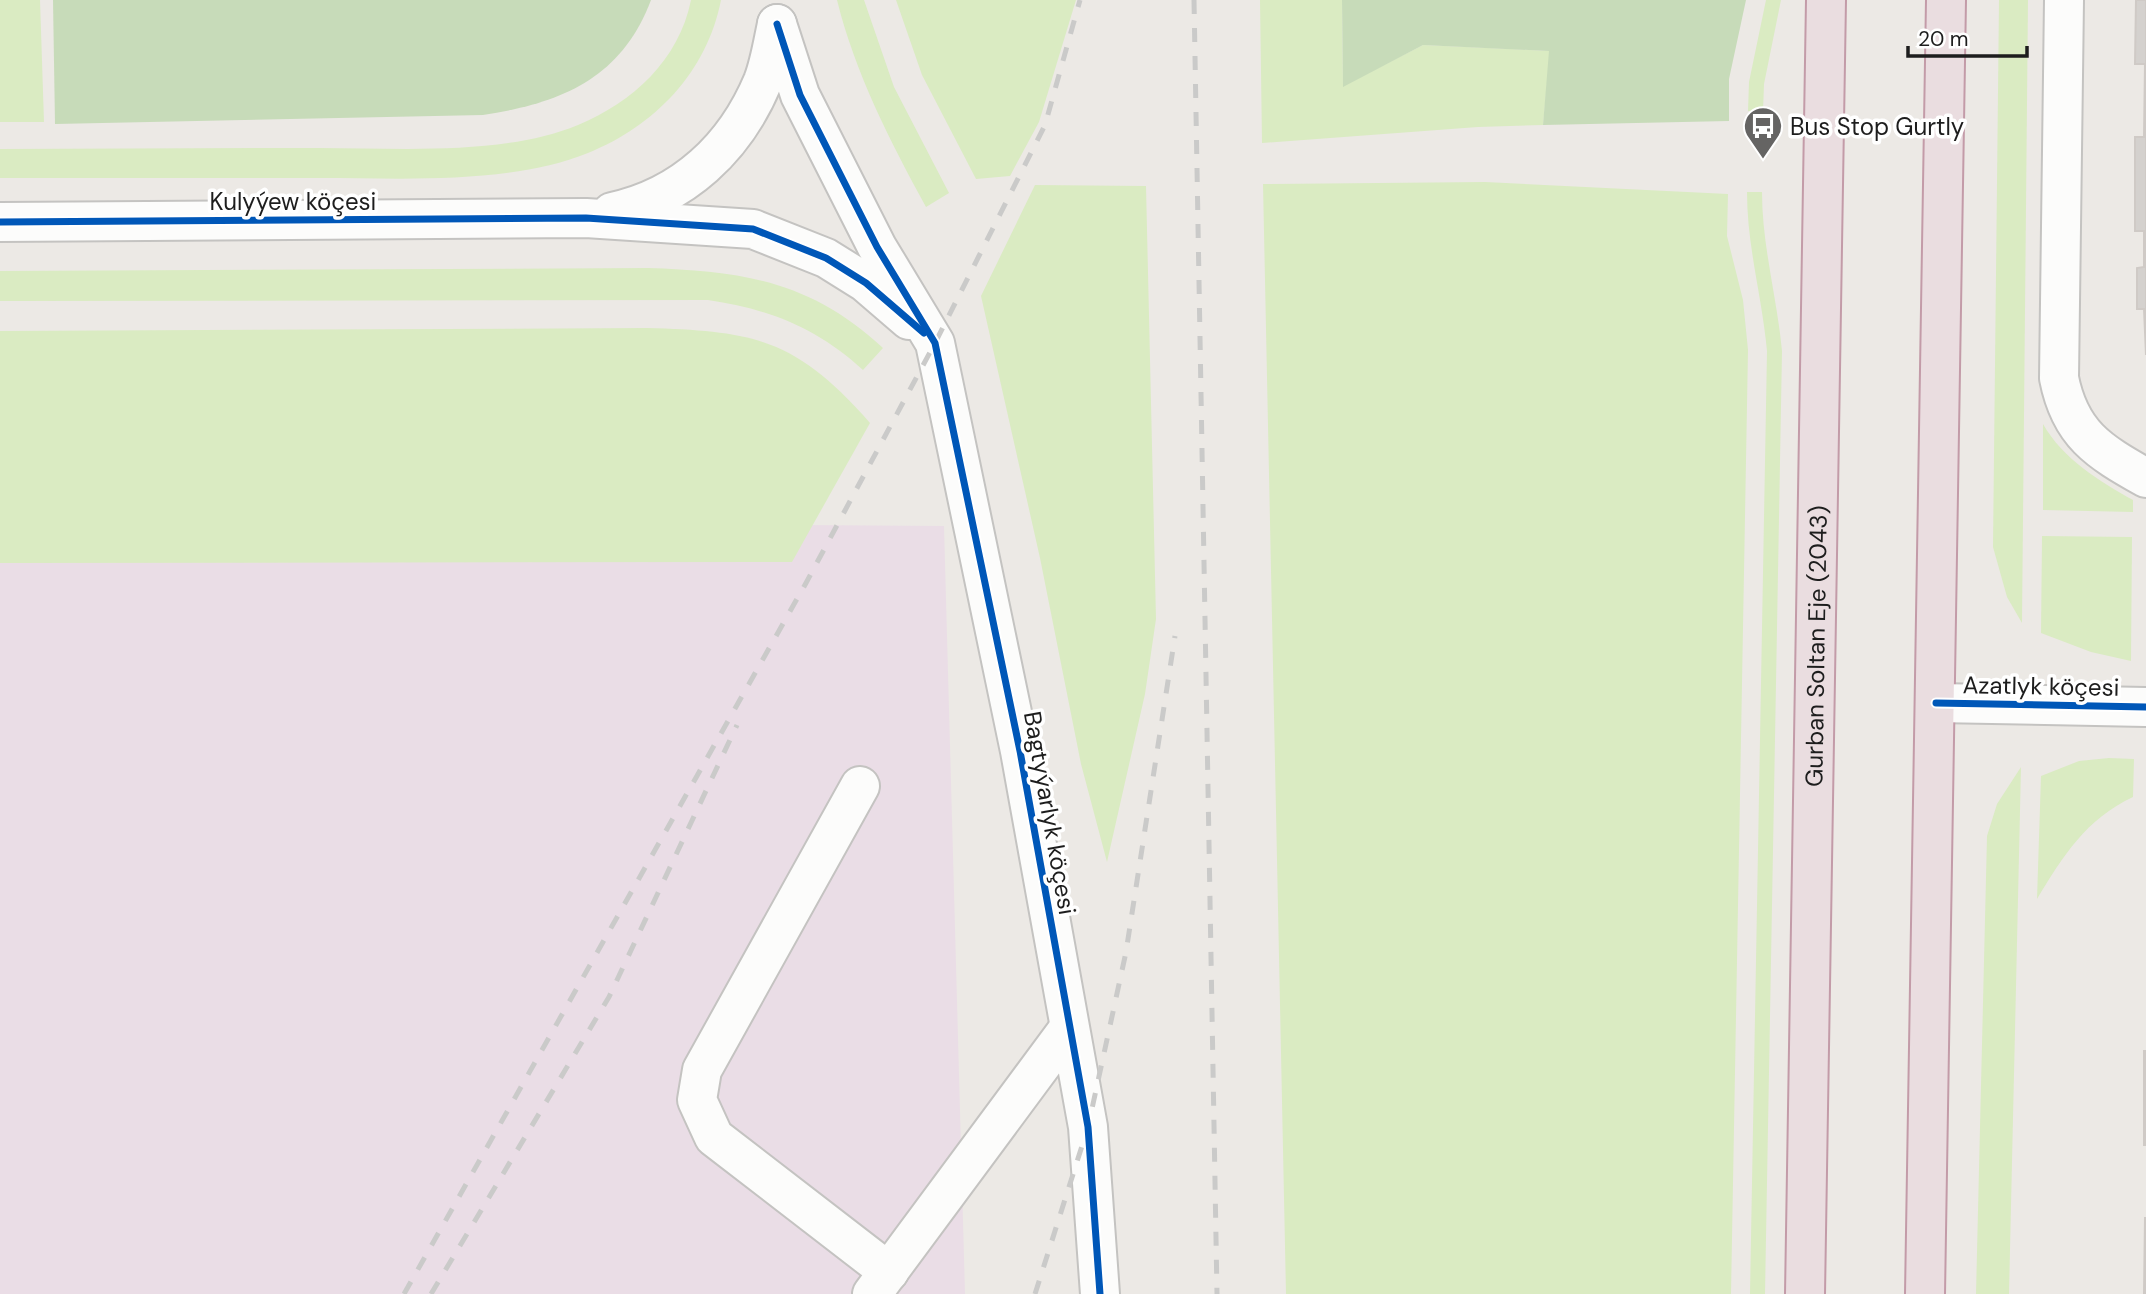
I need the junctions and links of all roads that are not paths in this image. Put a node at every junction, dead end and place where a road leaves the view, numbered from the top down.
1 (1826, 0) edge
2 (1946, 0) edge
3 (2064, 0) edge
4 (777, 12) edge
5 (586, 218) junction
6 (0, 222) edge
7 (935, 343) junction
8 (2146, 478) edge
9 (1936, 703) junction
10 (2146, 707) edge
11 (860, 786) dead end
12 (1069, 1028) junction
13 (880, 1283) edge
14 (1100, 1294) edge
15 (1805, 1294) edge
16 (1925, 1294) edge

1 - 15 highway, Gurban Soltan Eje (2043)
2 - 9 highway
3 - 8 street
4 - 5 street
4 - 7 street, Bagtyýarlyk köçesi
5 - 6 street, Kulyýew köçesi
5 - 7 street
7 - 12 street, Bagtyýarlyk köçesi
9 - 10 street, Azatlyk köçesi
9 - 16 highway
11 - 13 street
12 - 13 street
12 - 14 street, Bagtyýarlyk köçesi

